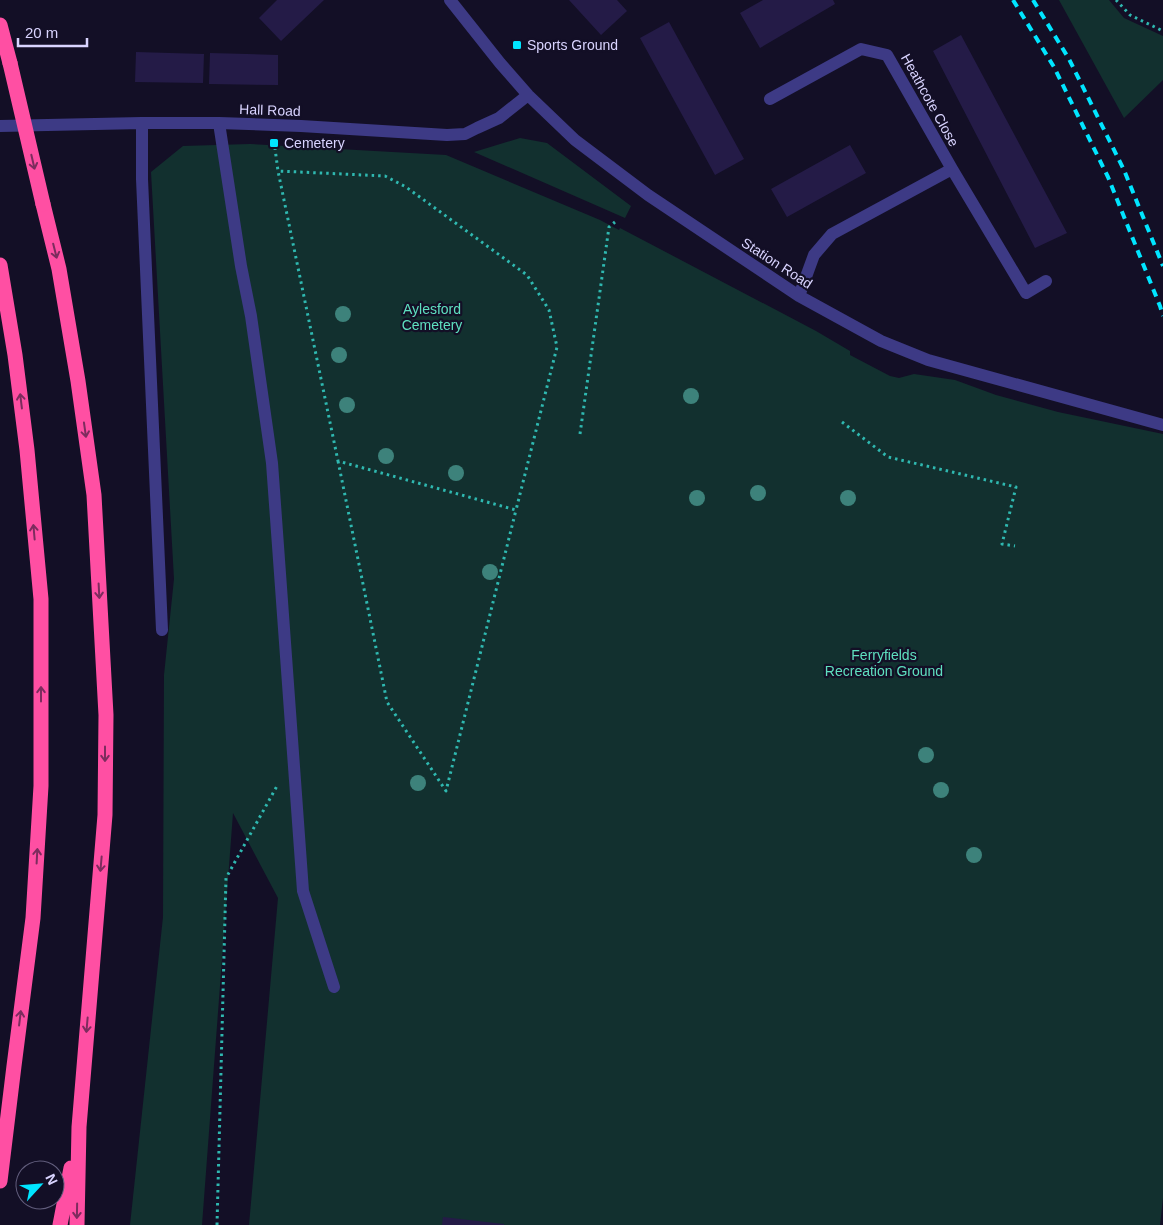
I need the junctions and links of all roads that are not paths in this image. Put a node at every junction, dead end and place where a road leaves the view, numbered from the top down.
1 (450, 0) edge
2 (0, 25) edge
3 (528, 95) junction
4 (770, 99) dead end
5 (142, 123) junction
6 (219, 123) junction
7 (0, 126) edge
8 (952, 169) junction
9 (0, 265) edge
10 (1046, 281) dead end
11 (799, 296) junction
12 (1163, 425) edge
13 (162, 630) dead end
14 (334, 987) dead end
15 (14, 1066) junction
16 (0, 1118) edge
17 (79, 1127) junction
18 (0, 1181) edge
19 (60, 1225) edge
20 (77, 1225) edge

1 - 3 street, Station Road
2 -> 17 highway, bridge
3 - 6 street, Hall Road
3 - 11 street, Station Road
4 - 8 street, Heathcote Close
5 - 6 street, Hall Road
5 - 7 street, Hall Road
5 - 13 street
6 - 14 street
8 - 10 street, Heathcote Close
8 - 11 street, Heathcote Close
15 -> 9 highway
11 - 12 street, Station Road
15 - 16 highway
15 - 18 highway
17 - 19 highway
17 -> 20 highway

